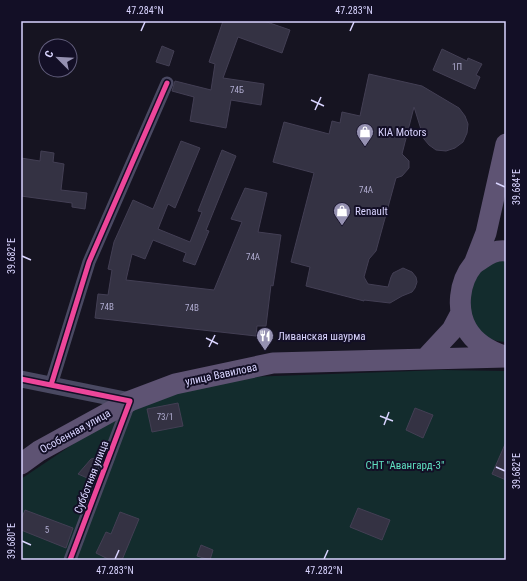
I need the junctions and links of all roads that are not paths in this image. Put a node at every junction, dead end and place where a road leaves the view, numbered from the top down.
1 (167, 83) dead end
2 (506, 144) edge
3 (506, 200) edge
4 (506, 208) edge
5 (506, 251) edge
6 (474, 264) junction
7 (461, 312) junction
8 (506, 357) edge
9 (426, 358) junction
10 (21, 379) edge
11 (52, 384) junction
12 (130, 401) junction
13 (21, 464) edge
14 (70, 560) edge

1 - 11 street
2 - 6 main road
3 - 4 main road
5 - 6 main road, улица Вавилова
6 - 7 main road, улица Вавилова
7 - 8 main road, улица Вавилова
7 - 9 main road, улица Вавилова
8 - 9 main road, улица Вавилова
9 - 12 main road, улица Вавилова
10 - 11 street
11 - 12 street
12 - 13 main road, Особенная улица
12 - 14 street, Субботняя улица

